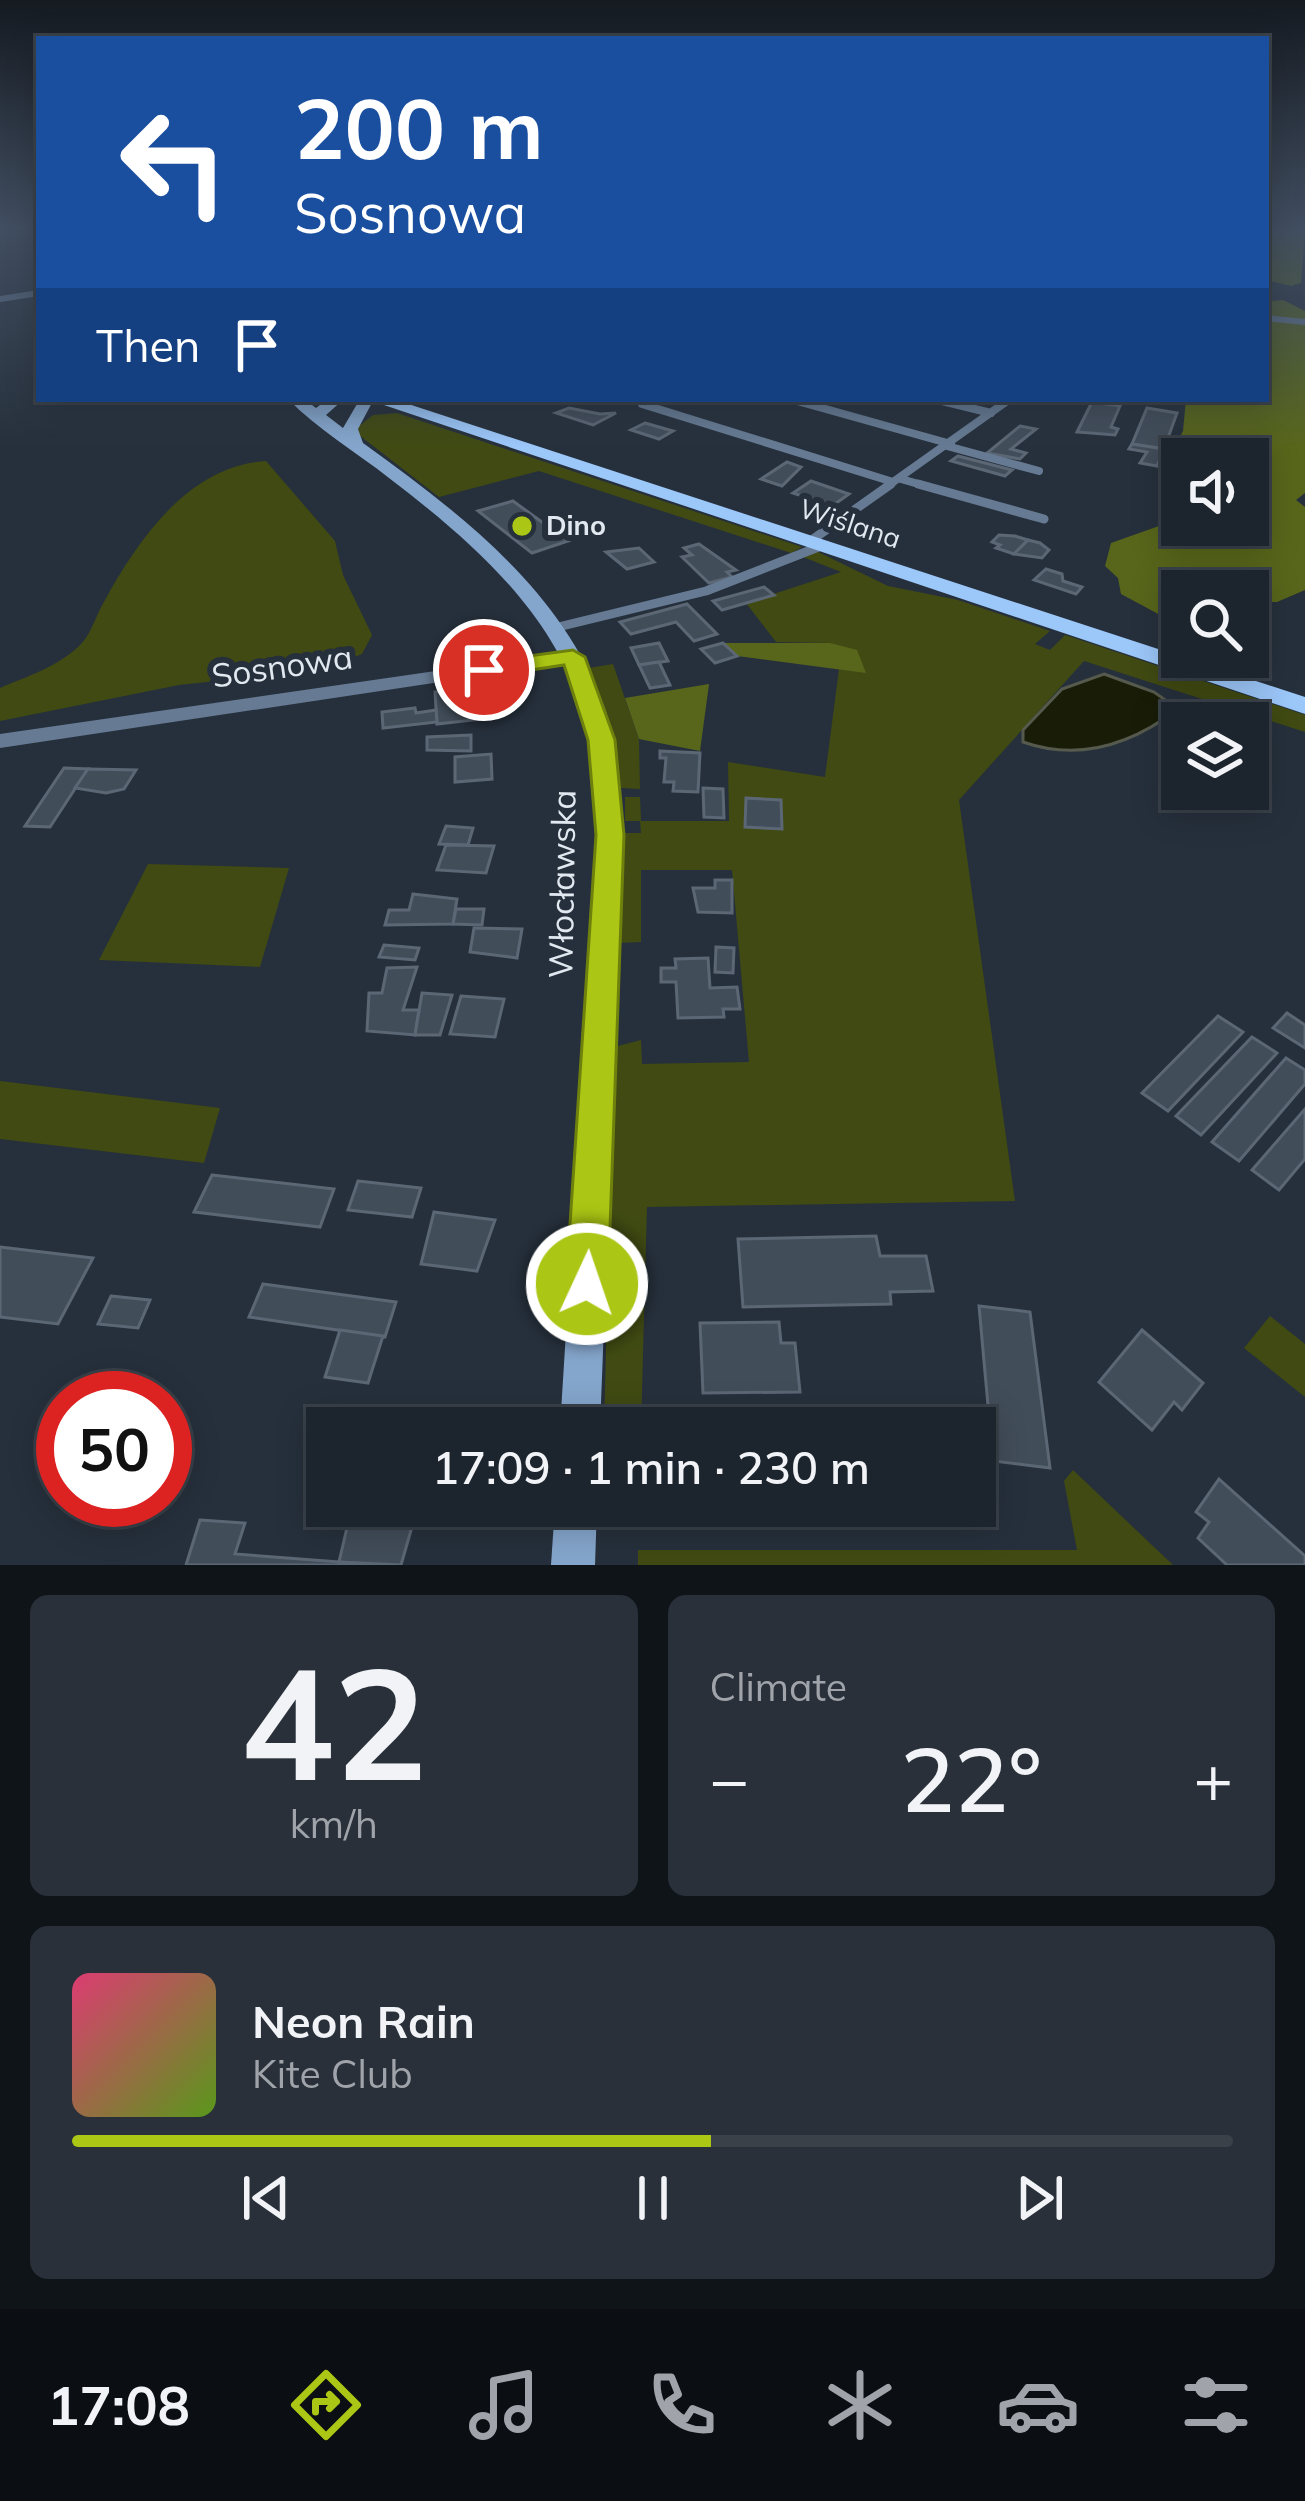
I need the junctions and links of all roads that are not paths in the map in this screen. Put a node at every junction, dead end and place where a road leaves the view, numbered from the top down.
1 (1269, 318) edge
2 (1305, 322) edge
3 (300, 402) edge
4 (333, 402) edge
5 (800, 402) edge
6 (946, 402) edge
7 (1006, 402) edge
8 (641, 404) dead end
9 (375, 405) edge
10 (991, 413) junction
11 (316, 416) junction
12 (356, 445) junction
13 (949, 445) junction
14 (1039, 471) dead end
15 (897, 481) junction
16 (1044, 519) dead end
17 (815, 544) junction
18 (554, 628) junction
19 (573, 657) junction
20 (1305, 706) edge
21 (0, 741) edge
22 (581, 1407) edge
23 (575, 1527) edge
24 (573, 1565) edge

1 - 2 lane
3 - 11 main road, Włocławska
4 - 11 main road
5 - 13 lane
6 - 10 lane
7 - 10 lane
8 - 15 lane
9 - 12 main road
9 - 17 main road, Wiślana
10 - 13 lane
11 - 12 main road, Włocławska
12 - 18 main road, Włocławska
13 - 14 lane
13 - 15 lane
15 - 16 lane
15 - 17 lane
17 - 18 lane
17 - 20 main road, Wiślana
18 - 19 main road, Włocławska
19 - 21 street, Sosnowa
19 - 22 main road, Włocławska
23 - 24 main road

